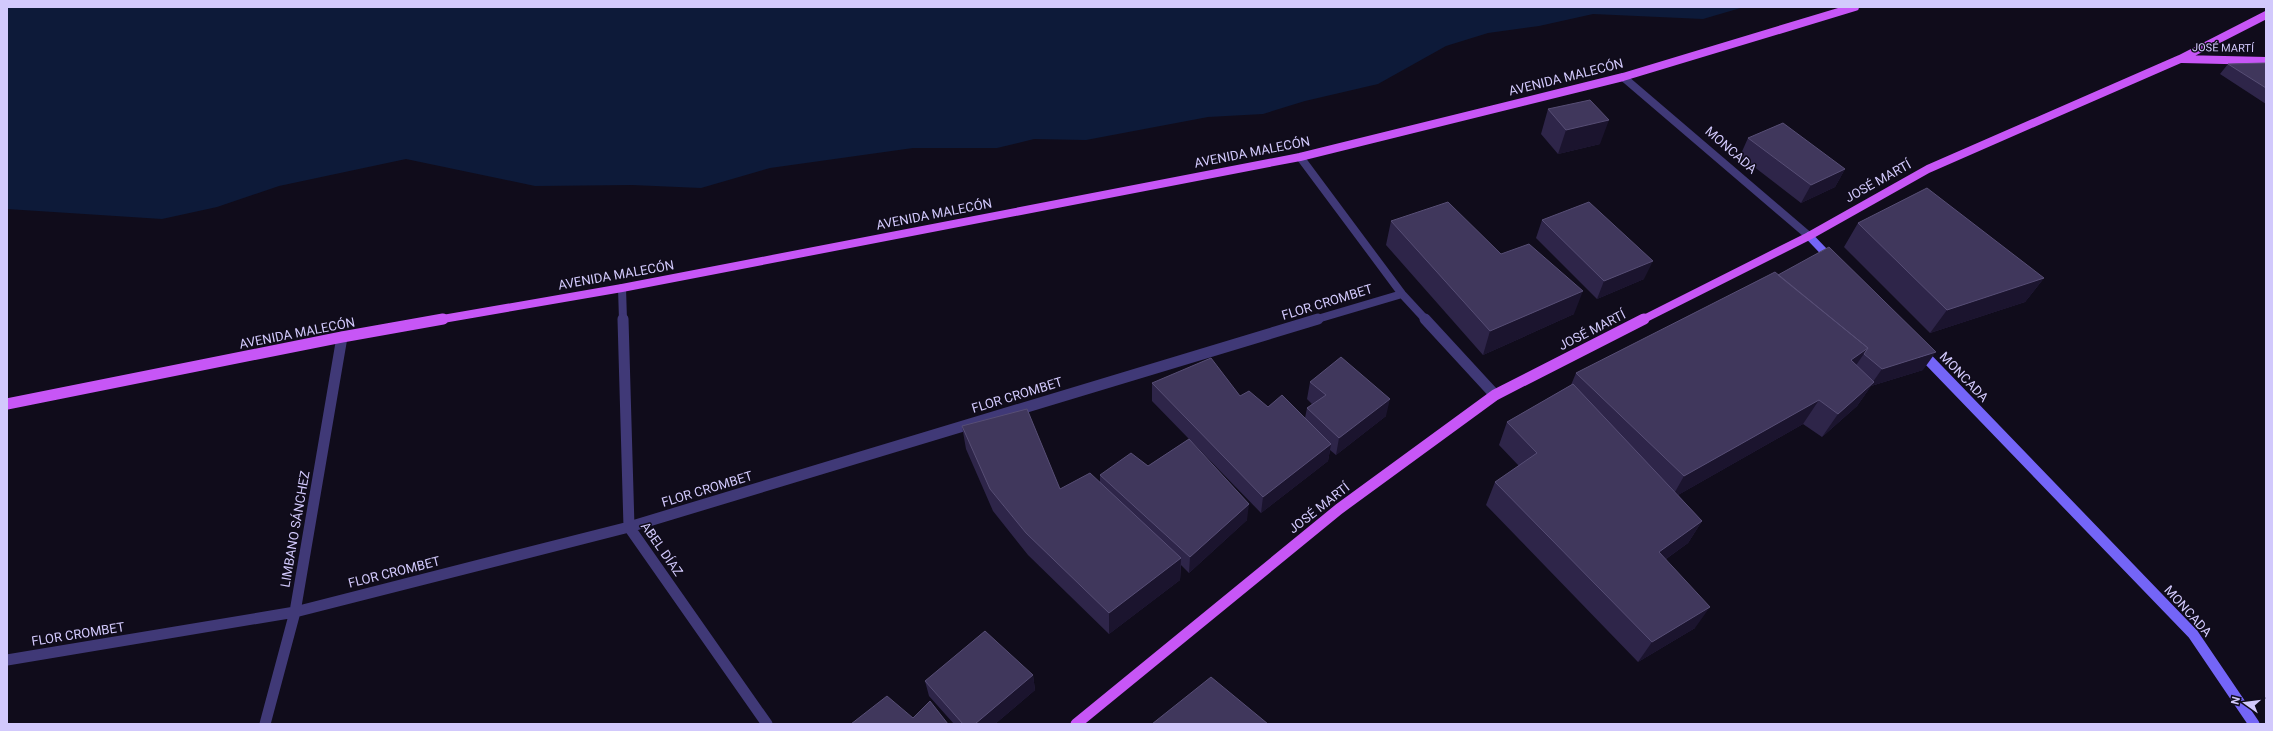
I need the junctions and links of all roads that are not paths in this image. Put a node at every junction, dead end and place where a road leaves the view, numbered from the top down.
1 (1855, 7) edge
2 (2266, 15) edge
3 (2180, 59) junction
4 (2266, 61) edge
5 (1623, 77) junction
6 (1300, 157) junction
7 (1809, 236) junction
8 (1842, 270) edge
9 (622, 288) junction
10 (1402, 294) junction
11 (342, 337) junction
12 (1913, 344) edge
13 (1495, 395) junction
14 (7, 404) edge
15 (629, 527) junction
16 (295, 612) junction
17 (7, 660) edge
18 (265, 724) edge
19 (767, 724) edge
20 (1076, 724) edge
21 (2254, 724) edge

1 - 5 main road, AVENIDA MALECÓN
2 - 3 main road, JOSÉ MARTÍ
3 - 4 main road, JOSÉ MARTÍ
3 - 7 main road, JOSÉ MARTÍ
5 - 6 main road, AVENIDA MALECÓN
5 - 7 street, MONCADA
6 - 9 main road, AVENIDA MALECÓN
6 - 10 street
7 - 8 main road, MONCADA
7 - 13 main road, JOSÉ MARTÍ
9 - 11 main road, AVENIDA MALECÓN
9 - 15 street, ABEL DÍAZ
10 - 13 street
10 - 15 street, FLOR CROMBET
11 - 14 main road, AVENIDA MALECÓN
11 - 16 street, LIMBANO SÁNCHEZ
12 - 21 main road, MONCADA
13 - 20 main road, JOSÉ MARTÍ
15 - 16 street, FLOR CROMBET
15 - 19 street, ABEL DÍAZ
16 - 17 street, FLOR CROMBET
16 - 18 street, LIMBANO SÁNCHEZ

